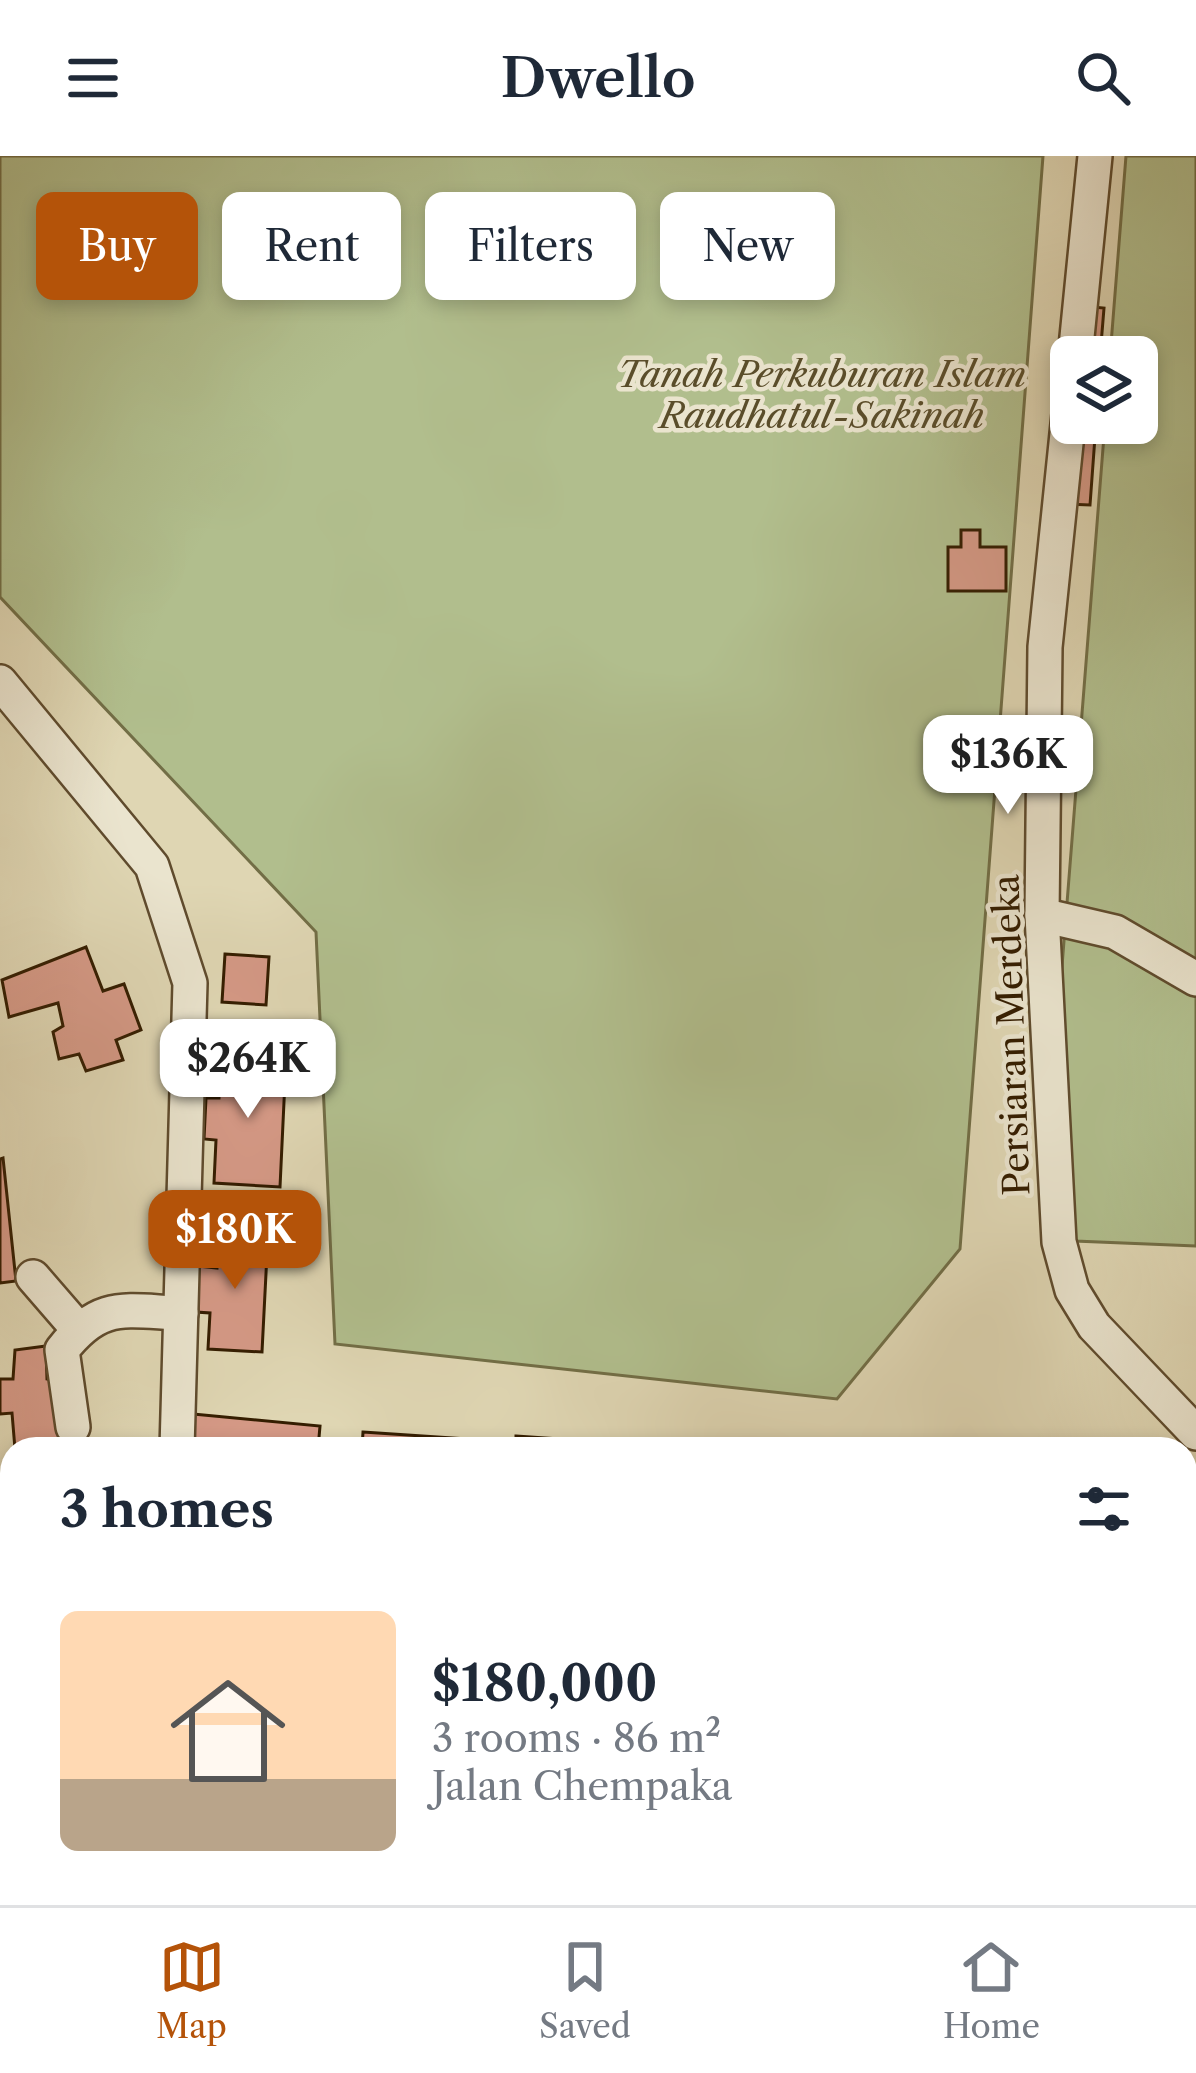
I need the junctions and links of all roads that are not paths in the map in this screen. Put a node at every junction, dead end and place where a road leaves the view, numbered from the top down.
1 (1095, 156) edge
2 (1077, 336) edge
3 (1066, 444) edge
4 (0, 682) edge
5 (1042, 915) junction
6 (1196, 979) edge
7 (33, 1277) dead end
8 (181, 1313) junction
9 (78, 1330) junction
10 (73, 1427) dead end
11 (1196, 1433) edge
12 (177, 1437) edge

1 - 2 street
3 - 5 street, Persiaran Merdeka
4 - 8 street
5 - 6 street
5 - 11 street, Persiaran Merdeka
7 - 9 street
8 - 9 street
8 - 12 street
9 - 10 street

